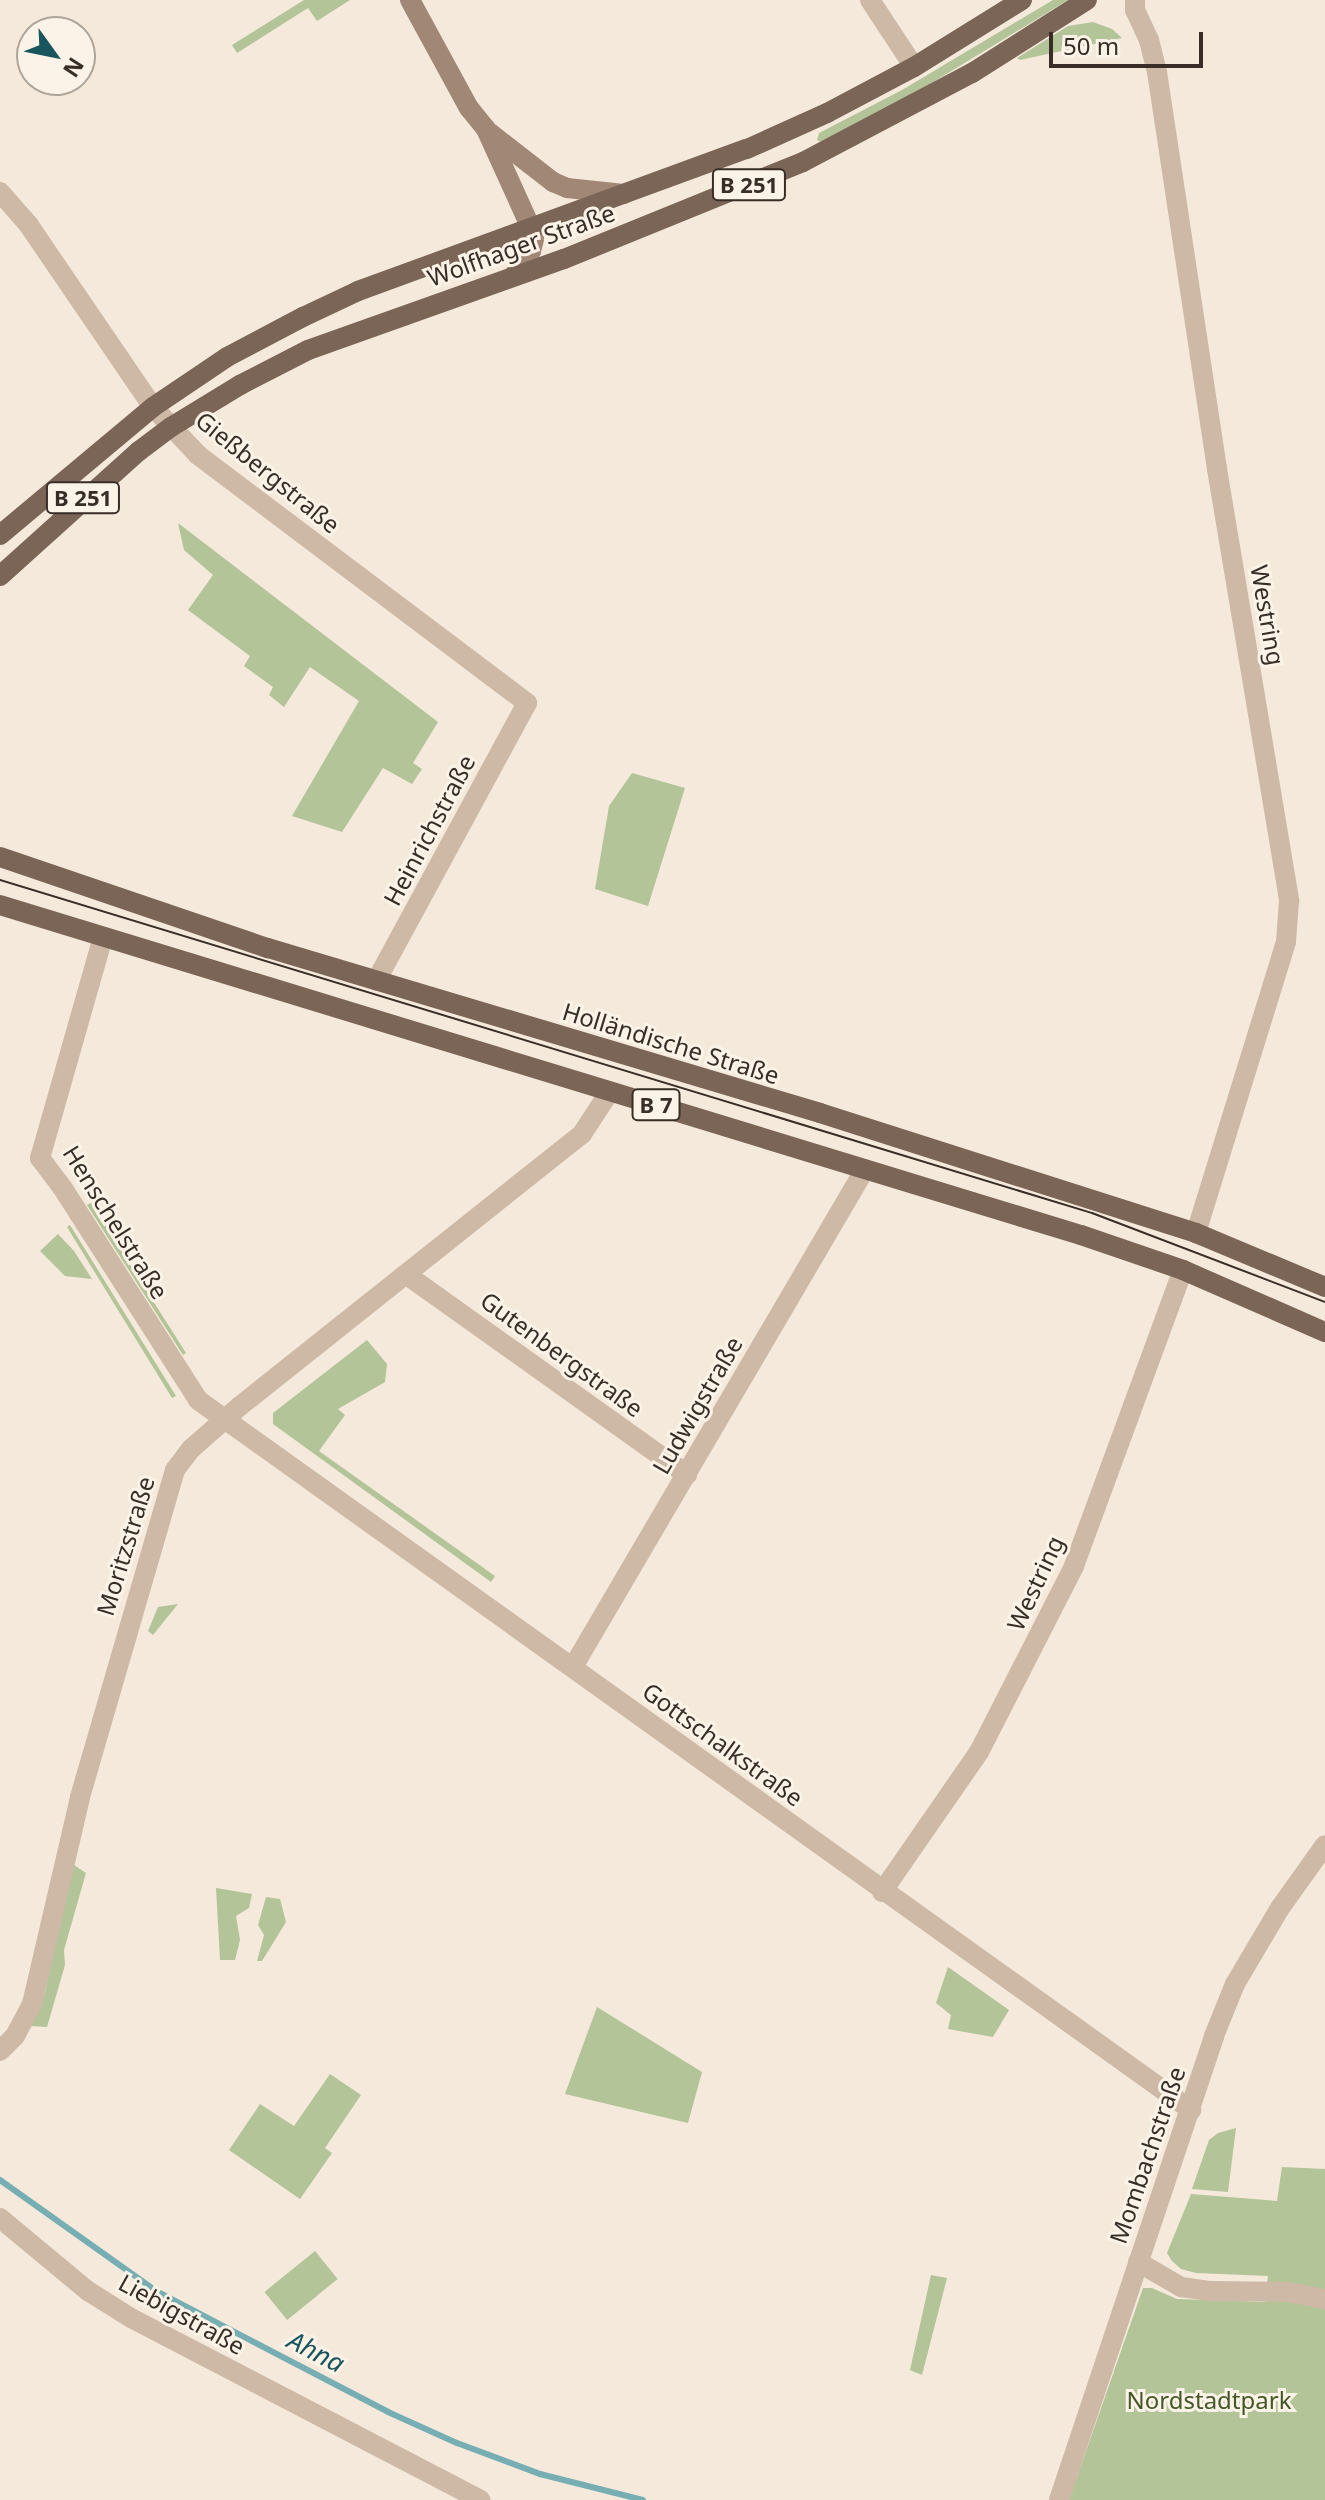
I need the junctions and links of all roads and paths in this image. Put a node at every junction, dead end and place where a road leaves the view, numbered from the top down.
1 (410, 0) edge
2 (870, 0) edge
3 (1022, 0) edge
4 (1087, 0) edge
5 (1135, 0) edge
6 (914, 67) junction
7 (469, 108) junction
8 (486, 129) junction
9 (0, 192) edge
10 (624, 194) junction
11 (525, 230) junction
12 (531, 251) junction
13 (564, 259) junction
14 (515, 274) junction
15 (153, 407) junction
16 (171, 427) junction
17 (0, 535) edge
18 (0, 576) edge
19 (527, 703) joint
20 (0, 857) edge
21 (0, 905) edge
22 (103, 937) junction
23 (376, 981) junction
24 (610, 1091) junction
25 (865, 1169) junction
26 (1196, 1233) junction
27 (1183, 1270) junction
28 (407, 1275) junction
29 (1325, 1287) edge
30 (1325, 1332) edge
31 (224, 1419) junction
32 (687, 1475) junction
33 (573, 1667) junction
34 (1325, 1845) edge
35 (882, 1892) junction
36 (0, 2051) edge
37 (1191, 2110) junction
38 (0, 2218) edge
39 (1138, 2262) junction
40 (1325, 2299) edge
41 (480, 2500) edge
42 (1059, 2500) edge

1 - 7 main road
2 - 6 street
3 - 6 main road, Wolfhager Straße / B 251
4 - 13 main road, Wolfhager Straße / B 251
5 - 26 street, Westring
6 - 10 main road, Wolfhager Straße / B 251
7 - 8 main road
7 - 11 main road
8 - 10 main road
8 - 11 main road
9 - 15 street, Gießbergstraße
10 - 11 main road, Wolfhager Straße / B 251
11 - 12 main road
11 - 15 main road, Wolfhager Straße / B 251
12 - 13 main road
12 - 14 main road
13 - 14 main road, Wolfhager Straße / B 251
14 - 16 main road, Wolfhager Straße / B 251
15 - 16 street, Gießbergstraße
15 - 17 main road, Wolfhager Straße / B 251
16 - 18 main road, Wolfhager Straße / B 251
16 - 19 street, Gießbergstraße
19 - 23 street, Heinrichstraße
20 - 23 main road, Holländische Straße / B 7
21 - 22 main road, B 7
22 - 24 main road, B 7
22 - 31 street, Henschelstraße
23 - 26 main road, Holländische Straße / B 7
24 - 25 main road, B 7
24 - 28 street, Moritzstraße
25 - 27 main road, B 7
25 - 32 street, Ludwigstraße
26 - 29 main road, Holländische Straße / B 7
27 - 30 main road, B 7
27 - 35 street, Westring
28 - 31 street, Moritzstraße
28 - 32 street, Gutenbergstraße
31 - 33 street, Gottschalkstraße
31 - 36 street, Moritzstraße
32 - 33 street, Ludwigstraße
33 - 35 street, Gottschalkstraße
34 - 37 street, Mombachstraße
35 - 37 street, Gottschalkstraße
37 - 39 street, Mombachstraße
38 - 41 street, Liebigstraße
39 - 40 street
39 - 42 street, Mombachstraße

